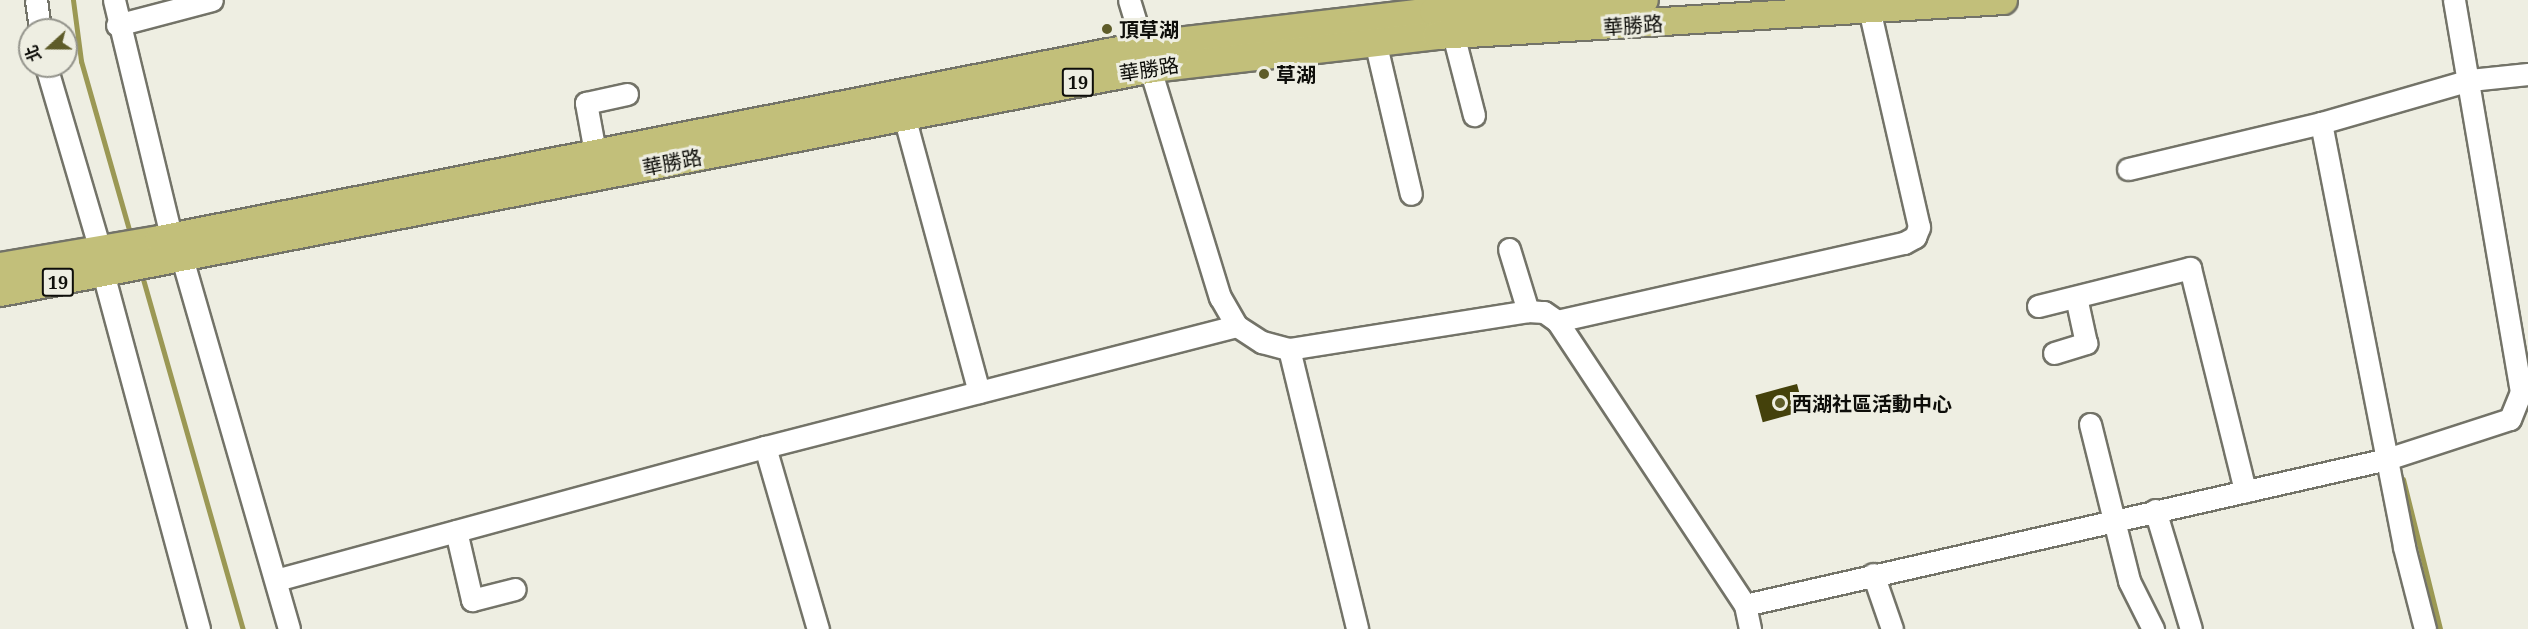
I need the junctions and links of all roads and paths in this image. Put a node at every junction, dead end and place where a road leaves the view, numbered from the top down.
1 (36, 0) edge
2 (114, 0) edge
3 (212, 0) edge
4 (1129, 0) edge
5 (1644, 0) edge
6 (2003, 0) edge
7 (2454, 0) edge
8 (1868, 4) edge
9 (38, 18) edge
10 (117, 25) junction
11 (1453, 34) junction
12 (1375, 41) junction
13 (1148, 56) junction
14 (2528, 74) edge
15 (50, 78) edge
16 (2470, 80) junction
17 (627, 94) dead end
18 (1474, 115) dead end
19 (904, 116) junction
20 (2321, 123) junction
21 (595, 152) junction
22 (2128, 169) dead end
23 (1411, 194) dead end
24 (170, 248) junction
25 (1509, 249) dead end
26 (107, 260) junction
27 (0, 266) edge
28 (0, 292) edge
29 (2076, 297) junction
30 (2038, 306) dead end
31 (1528, 311) junction
32 (1557, 321) junction
33 (1237, 326) junction
34 (2521, 348) edge
35 (1288, 349) junction
36 (2054, 353) dead end
37 (979, 392) junction
38 (2525, 392) edge
39 (2090, 423) dead end
40 (765, 447) junction
41 (2387, 459) junction
42 (2245, 491) junction
43 (2155, 510) junction
44 (2112, 520) junction
45 (456, 531) junction
46 (1873, 574) junction
47 (276, 580) junction
48 (515, 589) dead end
49 (1745, 605) junction
50 (199, 629) edge
51 (289, 629) edge
52 (818, 629) edge
53 (1357, 629) edge
54 (1750, 629) edge
55 (1892, 629) edge
56 (2153, 629) edge
57 (2191, 629) edge
58 (2425, 629) edge

1 - 9 street
2 - 10 street
3 - 10 street
4 - 13 street
5 - 13 main road, 華勝路 / 19
6 - 8 main road, 華勝路 / 19
7 - 16 street
8 - 11 main road, 華勝路 / 19
8 - 32 street
10 - 24 street
11 - 12 main road, 華勝路 / 19
11 - 18 street
12 - 13 main road, 華勝路 / 19
12 - 23 street
13 - 19 main road, 華勝路 / 19
13 - 21 main road, 華勝路 / 19
13 - 33 street
14 - 16 street
15 - 26 street
16 - 20 street
16 - 34 street
17 - 21 street
19 - 24 main road, 華勝路 / 19
19 - 37 street
20 - 22 street
20 - 41 street
21 - 24 main road, 華勝路 / 19
24 - 26 main road, 19
24 - 47 street
25 - 31 street
26 - 27 main road, 19
26 - 28 main road, 19
26 - 50 street
29 - 30 street
29 - 36 street
29 - 42 street
31 - 32 street
31 - 35 street
32 - 49 street
33 - 35 street
33 - 37 street
34 - 38 street
35 - 53 street
37 - 40 street
38 - 41 street
39 - 44 street
40 - 45 street
40 - 52 street
41 - 42 street
41 - 58 street
42 - 43 street
43 - 44 street
43 - 57 street
44 - 46 street
44 - 56 street
45 - 47 street
45 - 48 street
46 - 49 street
46 - 55 street
47 - 51 street
49 - 54 street

